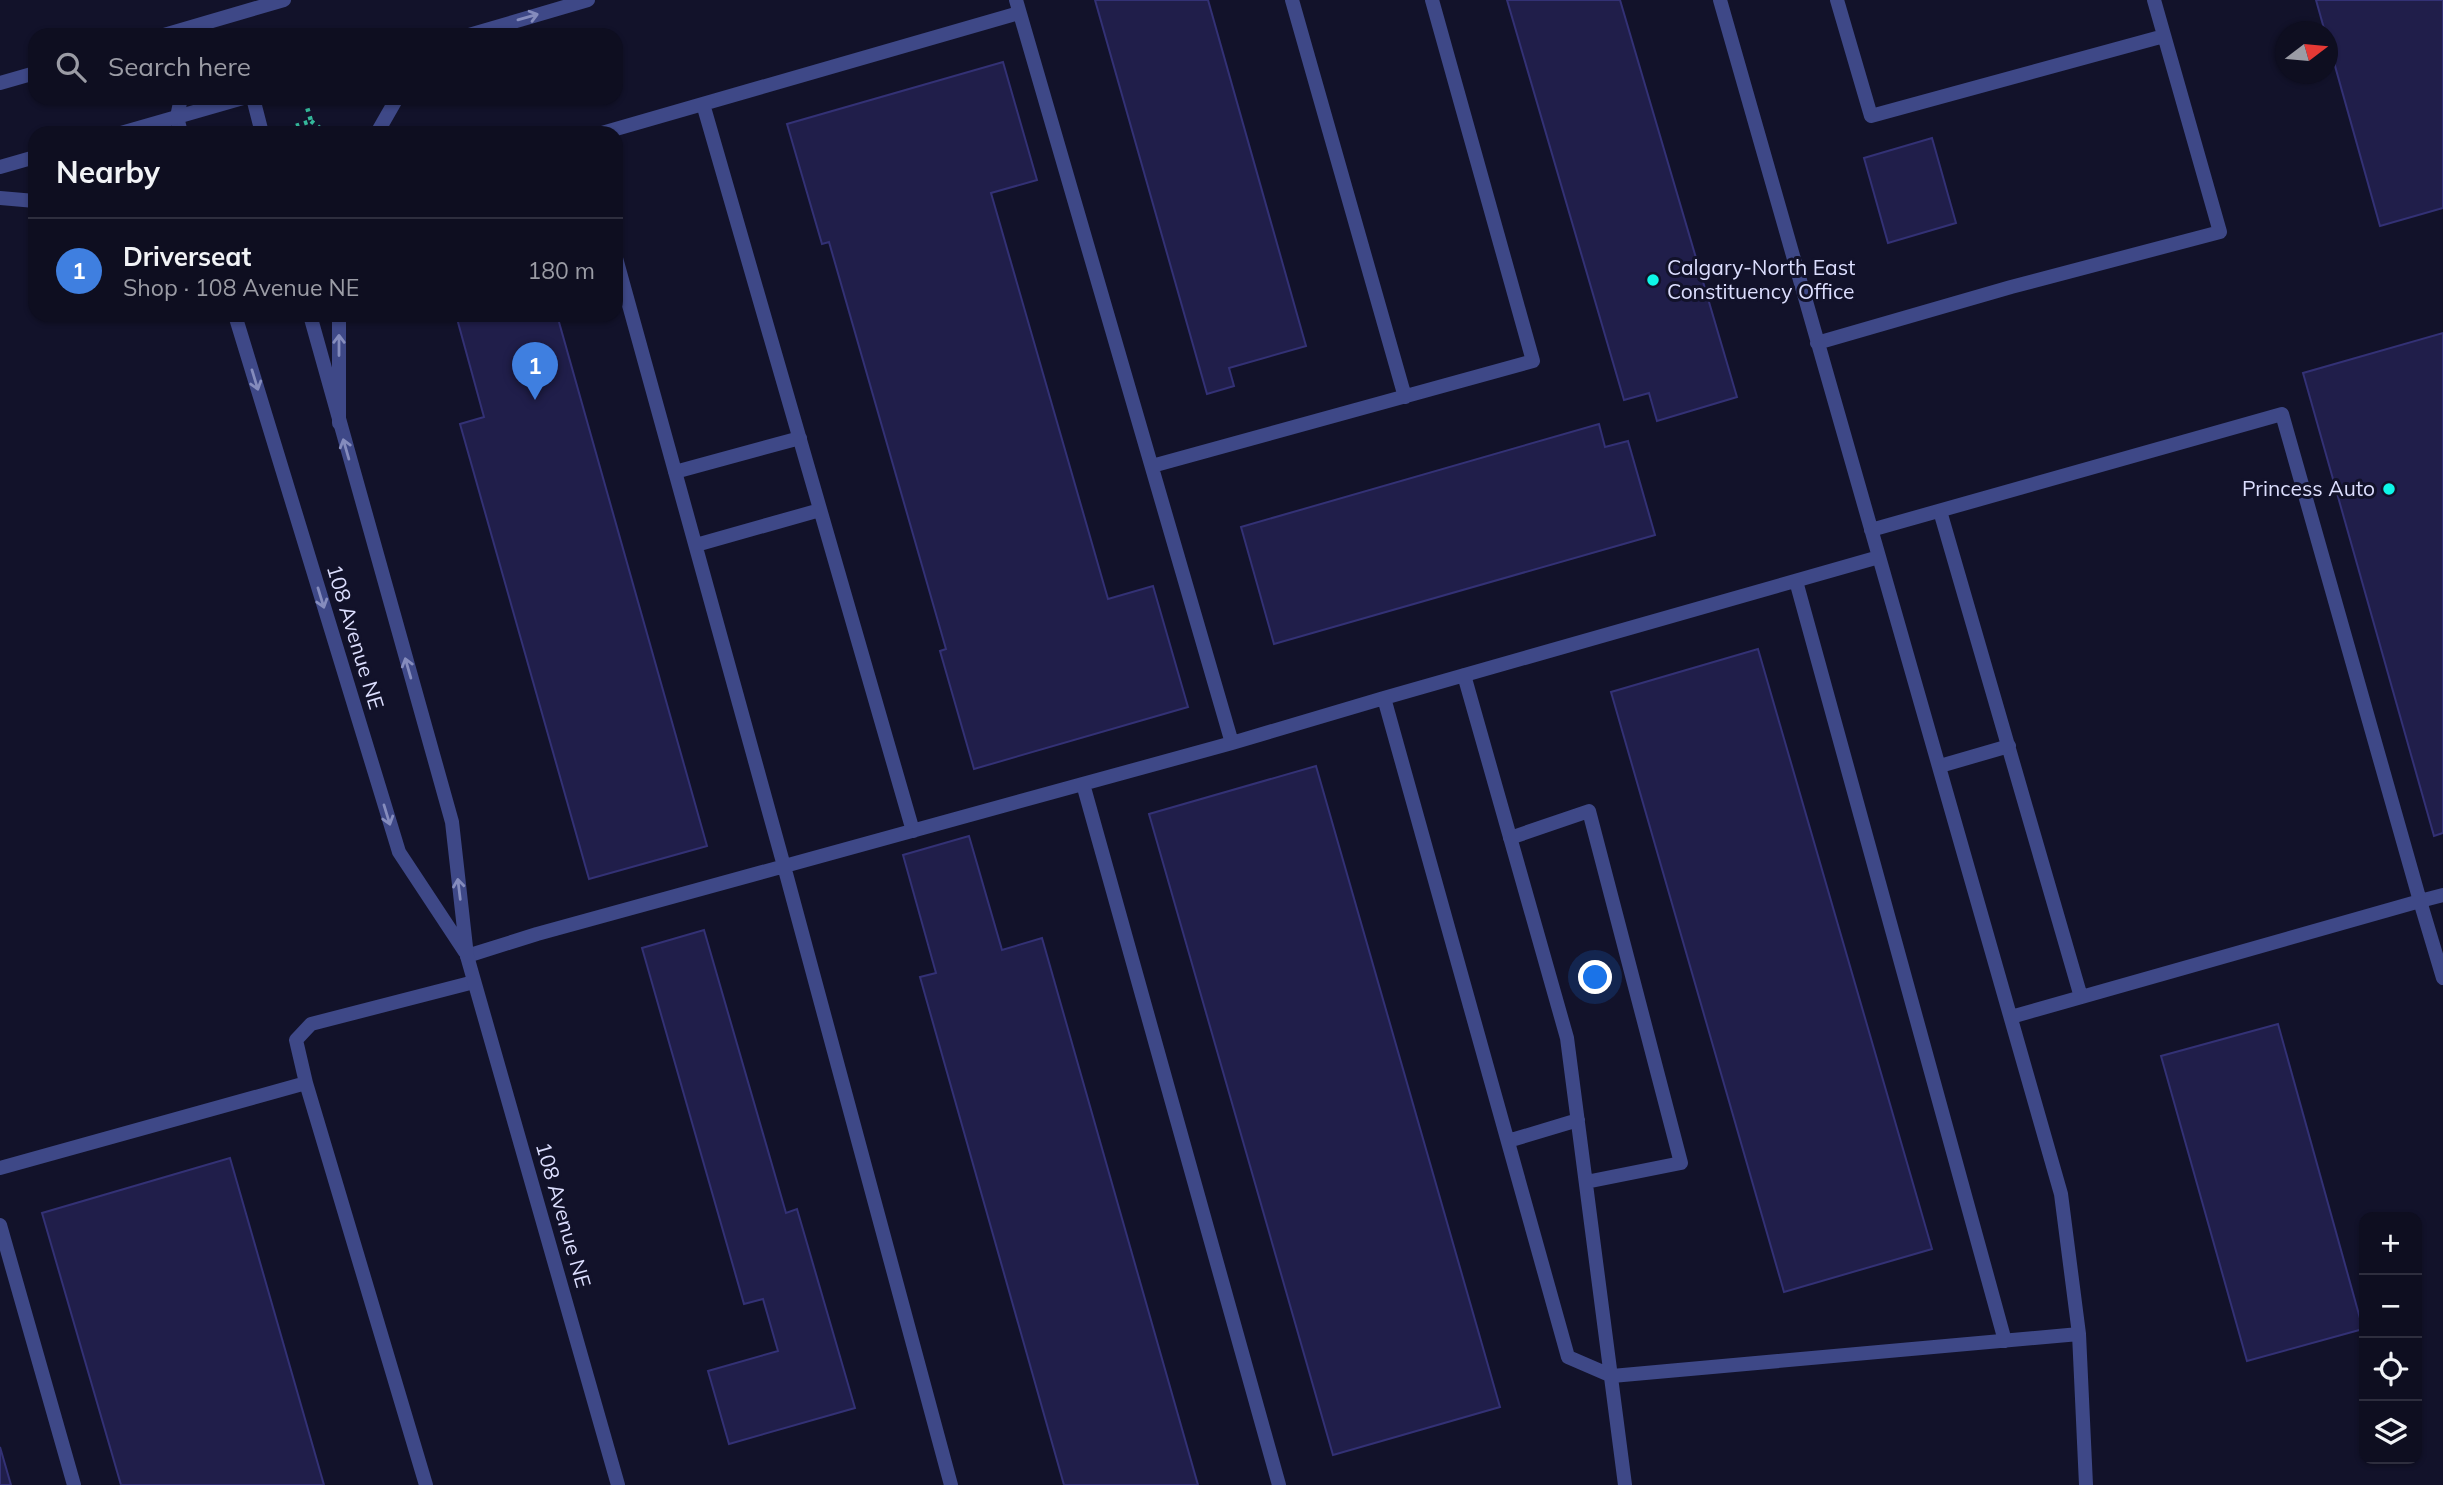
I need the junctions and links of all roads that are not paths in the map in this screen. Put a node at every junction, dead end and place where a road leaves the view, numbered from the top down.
1 (284, 0) edge
2 (588, 0) edge
3 (1292, 0) edge
4 (1432, 0) edge
5 (1720, 0) edge
6 (1836, 0) edge
7 (2154, 0) edge
8 (1017, 6) edge
9 (208, 28) edge
10 (493, 28) edge
11 (2164, 36) junction
12 (28, 75) edge
13 (0, 83) edge
14 (703, 104) junction
15 (180, 105) edge
16 (219, 105) edge
17 (255, 105) edge
18 (393, 105) edge
19 (177, 117) junction
20 (146, 126) edge
21 (179, 126) edge
22 (260, 126) edge
23 (381, 126) edge
24 (623, 127) edge
25 (28, 160) edge
26 (0, 167) edge
27 (0, 198) edge
28 (28, 200) edge
29 (623, 283) edge
30 (237, 322) edge
31 (312, 322) edge
32 (339, 322) edge
33 (1818, 344) junction
34 (1405, 397) junction
35 (339, 423) junction
36 (800, 438) junction
37 (1152, 466) junction
38 (675, 472) junction
39 (820, 510) junction
40 (1940, 511) junction
41 (1871, 530) junction
42 (695, 545) junction
43 (1879, 557) junction
44 (1796, 581) junction
45 (1464, 676) junction
46 (1384, 698) junction
47 (1233, 743) junction
48 (2010, 746) junction
49 (1940, 766) junction
50 (1083, 784) junction
51 (913, 831) junction
52 (1510, 838) junction
53 (785, 866) junction
54 (2443, 894) edge
55 (2420, 901) junction
56 (467, 956) junction
57 (2443, 978) edge
58 (474, 982) junction
59 (2081, 997) junction
60 (2011, 1017) junction
61 (306, 1083) junction
62 (1578, 1120) junction
63 (1508, 1141) junction
64 (0, 1168) edge
65 (1587, 1182) junction
66 (0, 1225) edge
67 (2079, 1334) junction
68 (2005, 1341) junction
69 (1612, 1377) junction
70 (74, 1485) edge
71 (426, 1485) edge
72 (618, 1485) edge
73 (951, 1485) edge
74 (1279, 1485) edge
75 (1625, 1485) edge
76 (2086, 1485) edge

1 - 9 street
10 -> 2 street
3 - 34 street
4 - 34 street
5 - 33 street
6 - 11 street
7 - 11 street
8 - 14 street
8 - 37 street
11 - 33 street
12 - 13 street
14 - 24 street
14 - 36 street
15 - 19 street
16 - 19 street
17 - 22 street
18 - 23 street
19 - 20 street
19 - 21 street
25 - 26 street
27 - 28 street
29 - 38 street
30 -> 56 street, 108 Avenue NE
31 - 35 street, 108 Avenue NE
35 -> 32 street
33 - 41 street
34 - 37 street
56 -> 35 street, 108 Avenue NE
36 - 38 street
36 - 39 street
37 - 47 street
38 - 42 street
39 - 42 street
39 - 51 street
40 - 41 street
40 - 48 street
40 - 55 street
41 - 43 street
42 - 53 street
43 - 44 street
43 - 49 street
44 - 45 street
44 - 68 street
45 - 46 street
45 - 52 street
46 - 47 street
46 - 63 street
47 - 50 street
48 - 49 street
48 - 59 street
49 - 60 street
50 - 51 street
50 - 74 street
51 - 53 street
52 - 62 street
52 - 65 street
53 - 56 street
53 - 73 street
54 - 55 street
55 - 57 street
55 - 59 street
56 - 58 street, 108 Avenue NE
58 - 61 street
58 - 72 street, 108 Avenue NE
59 - 60 street
60 - 67 street
61 - 64 street
61 - 71 street
62 - 63 street
62 - 65 street
63 - 69 street
65 - 69 street
66 - 70 street
67 - 68 street
67 - 76 street
68 - 69 street
69 - 75 street

